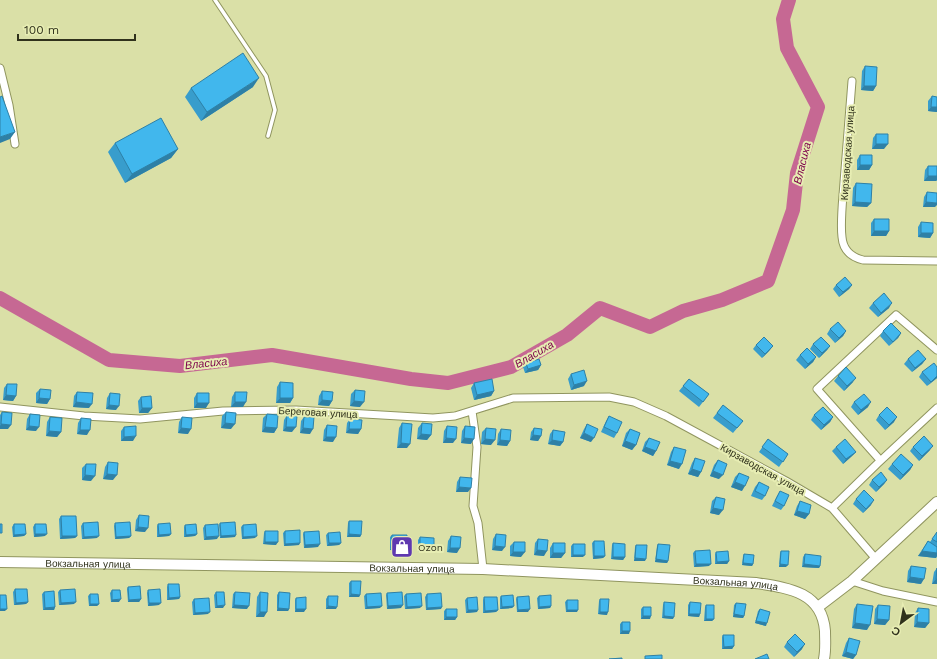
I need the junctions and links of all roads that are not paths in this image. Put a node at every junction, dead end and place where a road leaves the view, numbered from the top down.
1 (215, 0) edge
2 (0, 68) edge
3 (852, 81) dead end
4 (268, 136) dead end
5 (15, 144) dead end
6 (937, 261) edge
7 (937, 350) edge
8 (634, 402) joint
9 (0, 407) edge
10 (937, 408) edge
11 (472, 411) junction
12 (880, 460) junction
13 (937, 502) edge
14 (832, 508) junction
15 (876, 558) junction
16 (0, 562) edge
17 (483, 569) junction
18 (852, 581) junction
19 (937, 602) edge
20 (818, 607) junction
21 (824, 659) edge

1 - 4 lane
2 - 5 street
3 - 6 street, Кирзаводская улица
7 - 12 street
8 - 11 street, Береговая улица
8 - 14 street, Кирзаводская улица
9 - 11 street, Береговая улица
10 - 12 street
11 - 17 street
12 - 14 street
13 - 15 street
14 - 15 street, Кирзаводская улица
15 - 18 street
16 - 17 street, Вокзальная улица
17 - 20 street, Вокзальная улица
18 - 19 street
18 - 20 street
20 - 21 street

